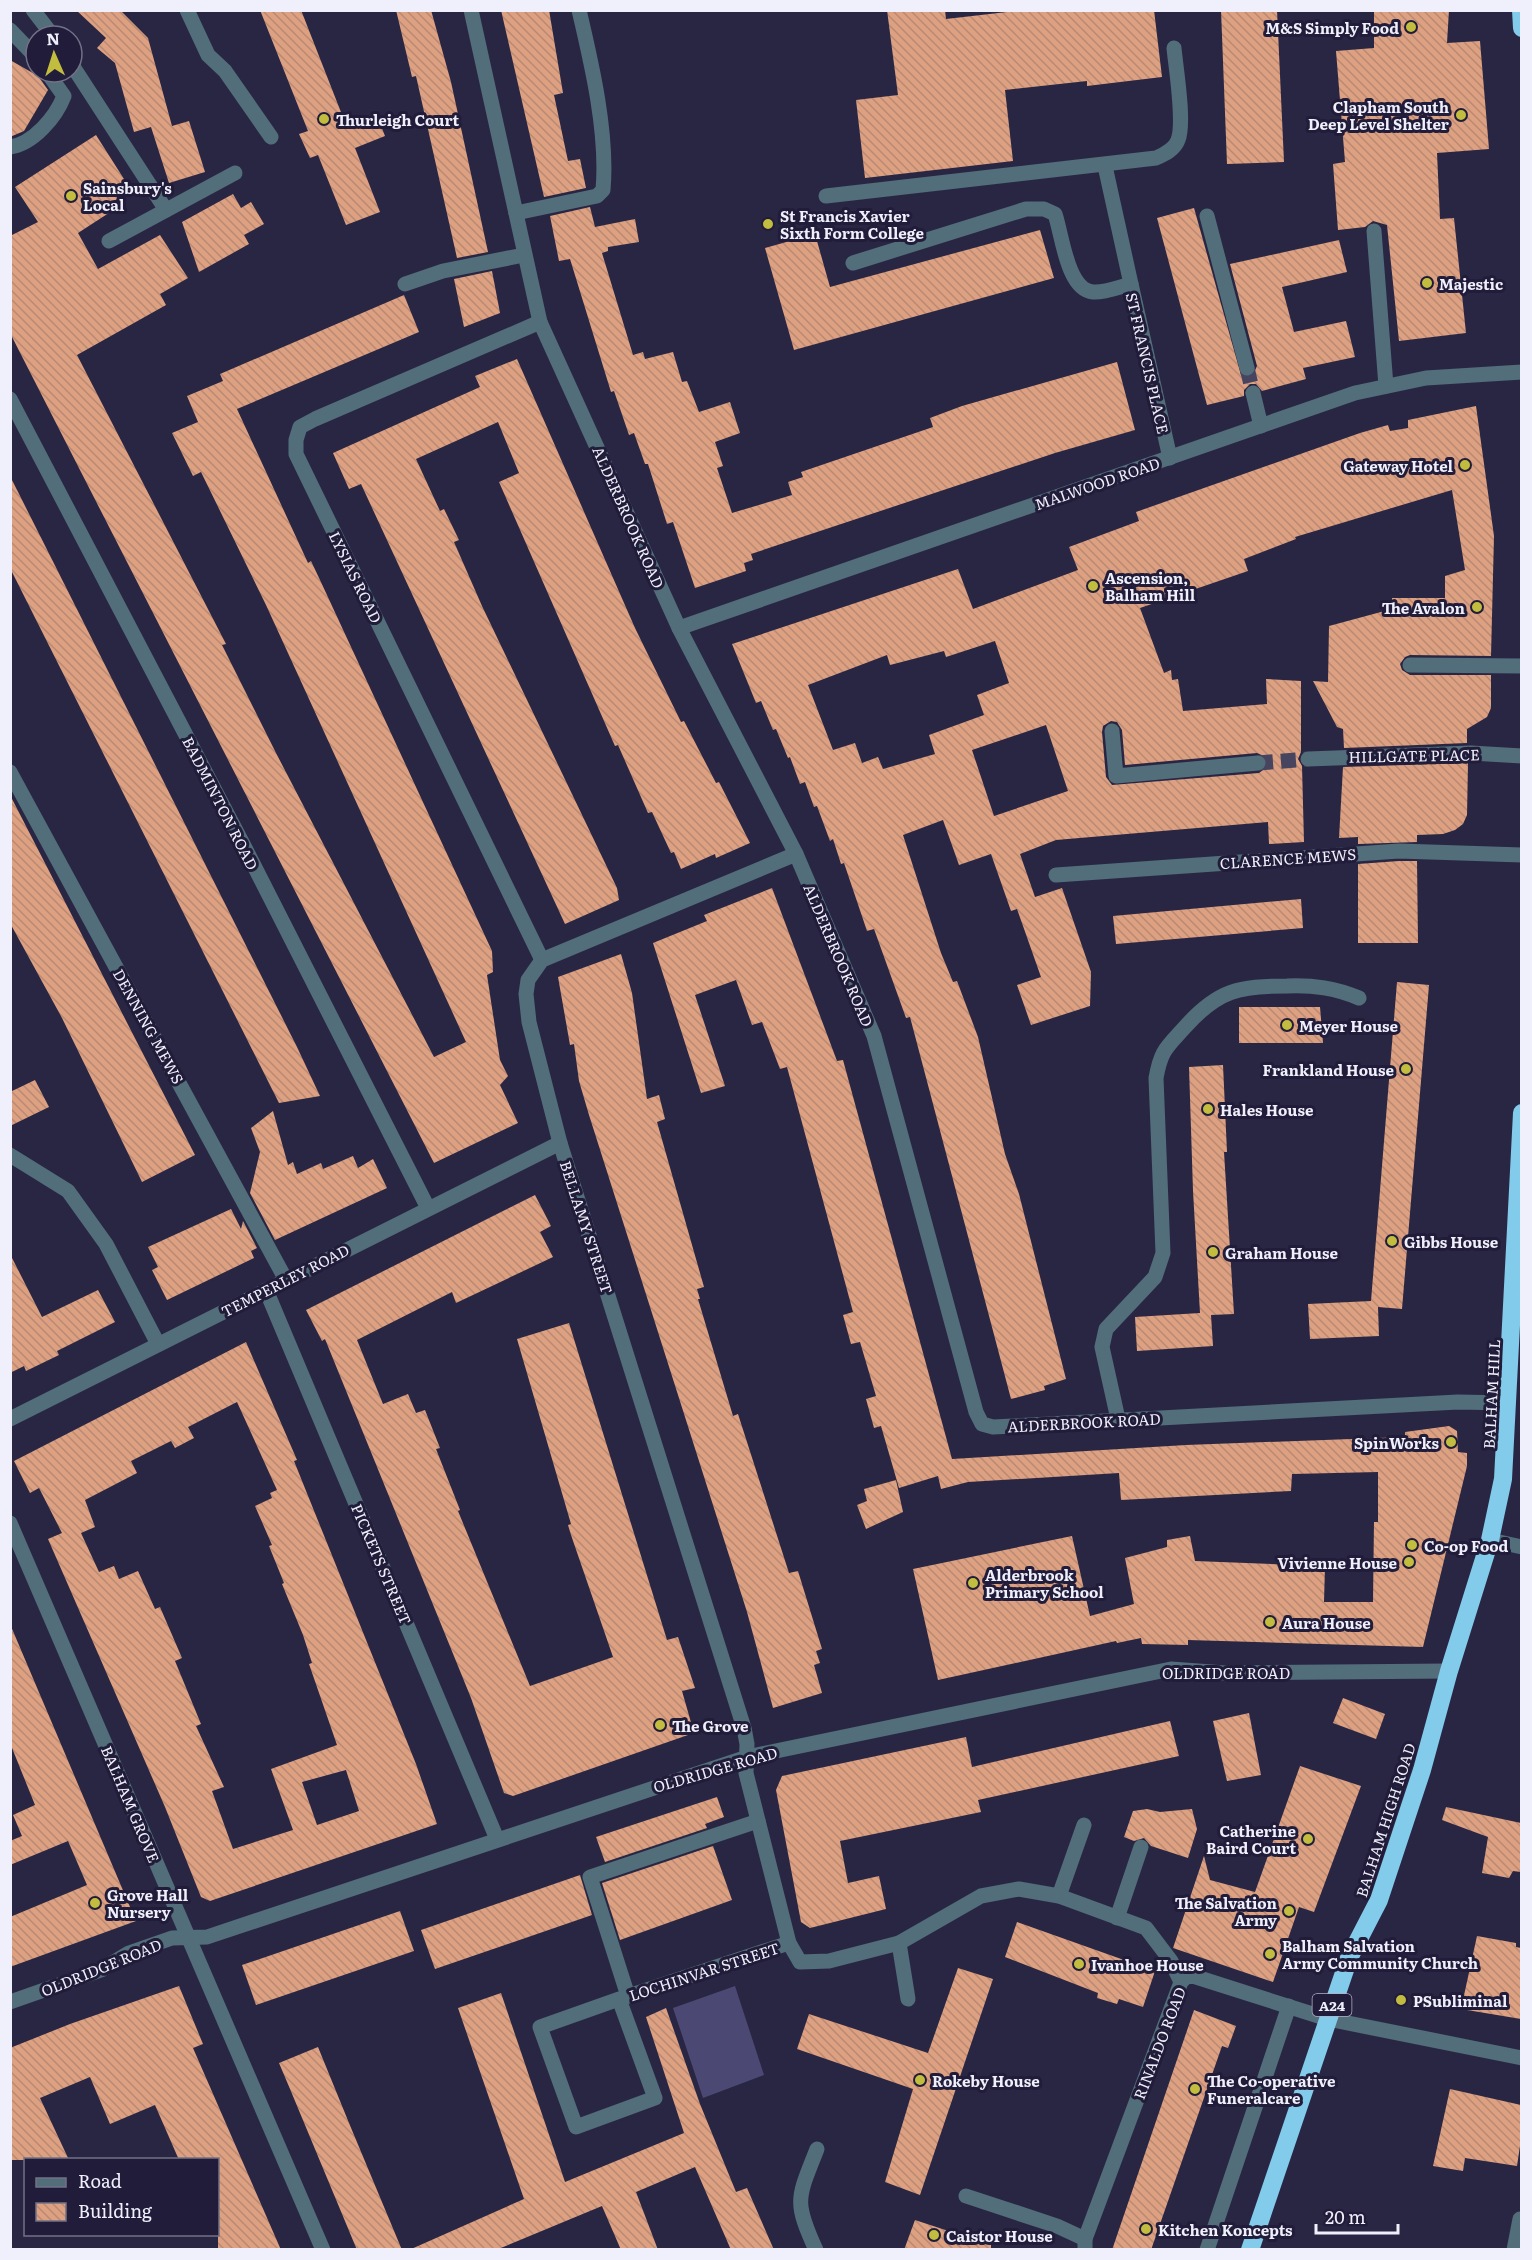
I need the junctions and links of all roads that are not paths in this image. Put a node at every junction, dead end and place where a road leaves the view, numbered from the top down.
1 (33, 10) edge
2 (187, 10) edge
3 (471, 10) edge
4 (579, 10) edge
5 (1521, 10) edge
6 (44, 24) edge
7 (1521, 28) edge
8 (10, 30) edge
9 (24, 45) edge
10 (1174, 48) dead end
11 (84, 83) edge
12 (56, 84) edge
13 (271, 137) dead end
14 (10, 147) edge
15 (1105, 166) junction
16 (235, 173) dead end
17 (825, 196) dead end
18 (166, 210) junction
19 (516, 213) junction
20 (1207, 216) dead end
21 (1374, 231) dead end
22 (109, 241) dead end
23 (524, 255) junction
24 (853, 263) dead end
25 (405, 284) dead end
26 (1131, 284) junction
27 (540, 322) junction
28 (1247, 368) tunnel mouth
29 (1521, 372) edge
30 (1386, 386) junction
31 (1253, 393) tunnel mouth
32 (10, 399) edge
33 (1261, 426) junction
34 (1170, 458) junction
35 (679, 628) junction
36 (1410, 665) dead end
37 (1521, 666) edge
38 (1112, 731) dead end
39 (1521, 756) edge
40 (1308, 759) tunnel mouth
41 (1258, 763) tunnel mouth
42 (10, 772) edge
43 (796, 854) junction
44 (1521, 855) edge
45 (1056, 874) dead end
46 (542, 960) junction
47 (1359, 998) dead end
48 (1521, 1113) edge
49 (560, 1143) junction
50 (10, 1155) edge
51 (428, 1208) junction
52 (286, 1280) junction
53 (266, 1290) junction
54 (158, 1344) junction
55 (1516, 1361) edge
56 (1508, 1403) junction
57 (10, 1419) edge
58 (1118, 1419) junction
59 (10, 1522) edge
60 (1490, 1540) junction
61 (1521, 1547) edge
62 (1449, 1671) junction
63 (747, 1757) junction
64 (758, 1821) junction
65 (1084, 1825) dead end
66 (497, 1839) junction
67 (1141, 1847) dead end
68 (1059, 1896) junction
69 (1117, 1918) junction
70 (188, 1936) junction
71 (789, 1943) junction
72 (899, 1943) junction
73 (1181, 1982) junction
74 (623, 1997) junction
75 (908, 2000) dead end
76 (10, 2002) edge
77 (1289, 2006) junction
78 (1328, 2019) junction
79 (1521, 2058) edge
80 (817, 2149) dead end
81 (966, 2196) dead end
82 (1520, 2219) dead end
83 (1085, 2244) edge
84 (323, 2250) edge
85 (816, 2250) edge
86 (1207, 2250) edge
87 (1250, 2250) edge
88 (1514, 2250) edge

1 - 6 street
2 - 13 street
3 - 19 street, ALDERBROOK ROAD
4 - 19 street
5 - 7 highway
8 - 9 street
10 - 15 street
11 - 18 street
12 - 14 street
15 - 17 street
15 - 26 street
16 - 18 street
18 - 22 street
19 - 23 street, ALDERBROOK ROAD
20 - 28 street
21 - 30 street
23 - 25 street
23 - 27 street, ALDERBROOK ROAD
24 - 26 street, ST FRANCIS PLACE
26 - 34 street, ST FRANCIS PLACE
27 - 35 street, ALDERBROOK ROAD
27 - 46 street, LYSIAS ROAD
29 - 30 street, MALWOOD ROAD
30 - 33 street, MALWOOD ROAD
31 - 33 street
32 - 51 street, BADMINTON ROAD
33 - 34 street, MALWOOD ROAD
34 - 35 street, MALWOOD ROAD
35 - 43 street, ALDERBROOK ROAD
36 - 37 street
38 - 41 street
39 - 40 street, HILLGATE PLACE
42 - 52 street, DENNING MEWS
43 - 46 street
43 - 58 street, ALDERBROOK ROAD
44 - 45 street, CLARENCE MEWS
46 - 49 street, BELLAMY STREET
47 - 58 street
48 - 55 highway, BALHAM HILL / A24
49 - 51 street, TEMPERLEY ROAD
49 - 63 street, BELLAMY STREET
50 - 54 street
51 - 52 street, TEMPERLEY ROAD
52 - 53 street, TEMPERLEY ROAD
53 - 54 street, TEMPERLEY ROAD
53 - 66 street, PICKETS STREET
54 - 57 street, TEMPERLEY ROAD
55 - 56 highway, BALHAM HILL / A24
56 - 58 street, ALDERBROOK ROAD
56 - 60 highway, BALHAM HILL / A24
59 - 70 street, BALHAM GROVE
60 - 61 street
60 - 62 highway, BALHAM HILL / A24
62 - 63 street, OLDRIDGE ROAD
62 - 78 highway, BALHAM HIGH ROAD / A24
63 - 64 street, LOCHINVAR STREET
63 - 66 street, OLDRIDGE ROAD
64 - 71 street, LOCHINVAR STREET
64 - 74 street
65 - 68 street
66 - 70 street, OLDRIDGE ROAD
67 - 69 street
68 - 69 street, LOCHINVAR STREET
68 - 72 street, LOCHINVAR STREET
69 - 73 street, LOCHINVAR STREET
70 - 76 street, OLDRIDGE ROAD
70 - 84 street, BALHAM GROVE
71 - 72 street, LOCHINVAR STREET
71 - 74 street, LOCHINVAR STREET
72 - 75 street
73 - 77 street, RINALDO ROAD
73 - 83 street, RINALDO ROAD
74 - 74 street, LOCHINVAR STREET
77 - 78 street, RINALDO ROAD
77 - 86 street
78 - 79 street, RINALDO ROAD
78 - 87 highway, BALHAM HIGH ROAD / A24
80 - 85 street
81 - 83 street
82 - 88 street

